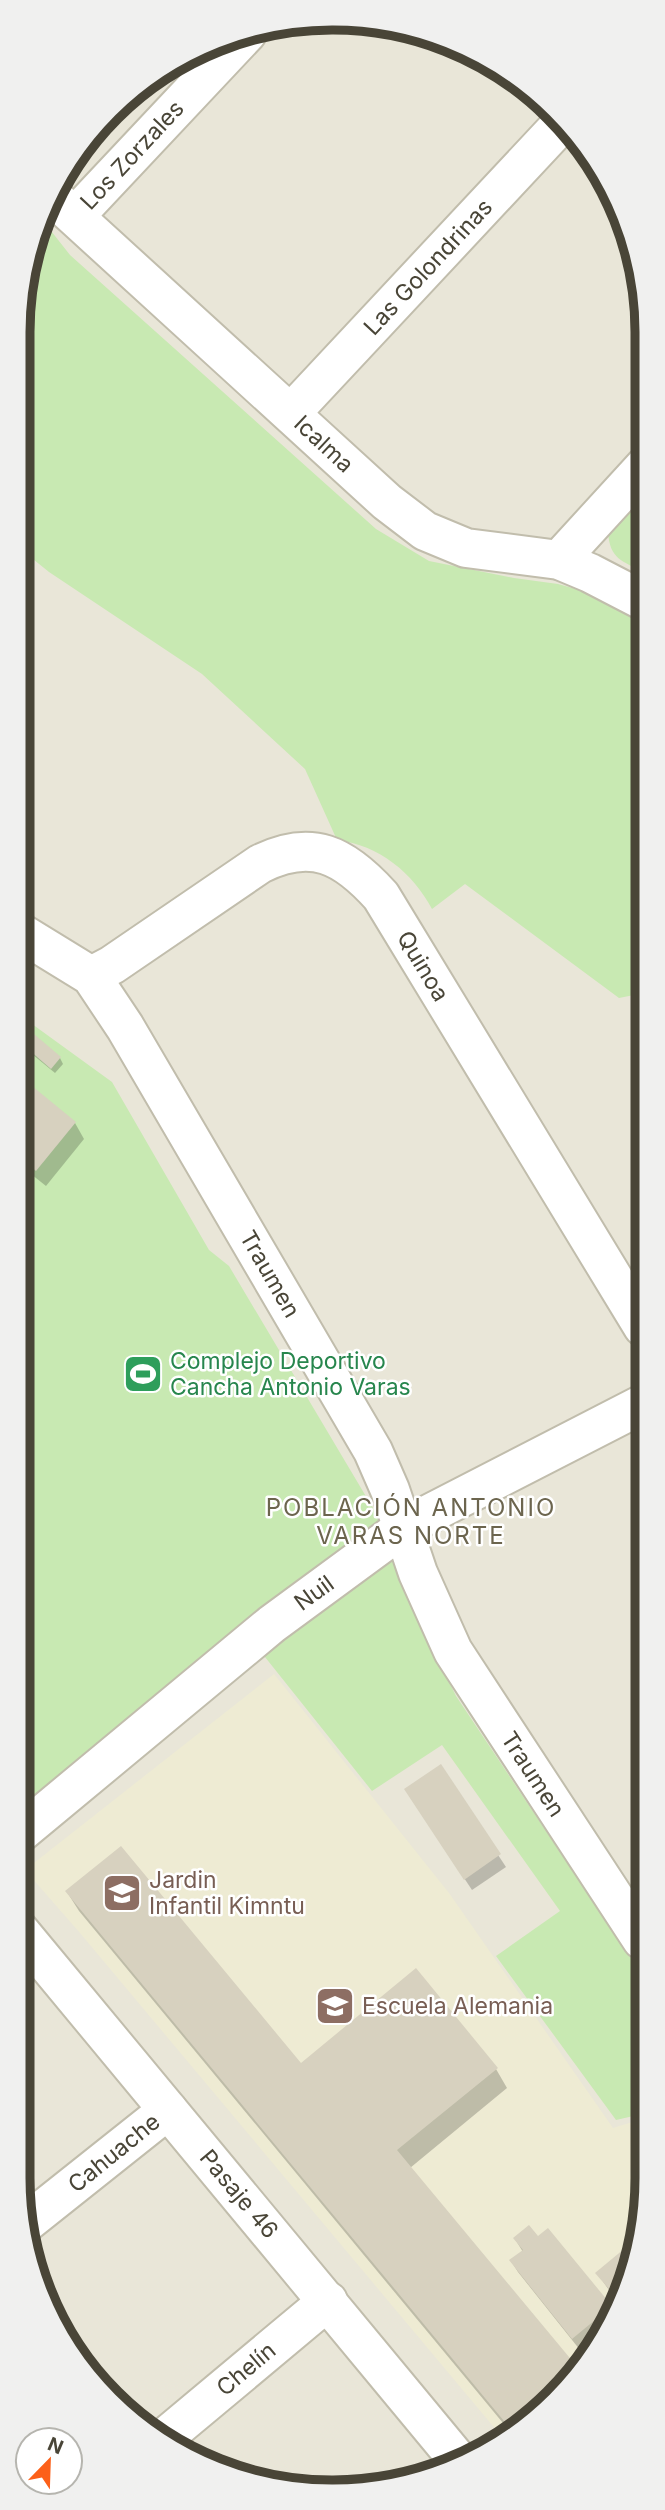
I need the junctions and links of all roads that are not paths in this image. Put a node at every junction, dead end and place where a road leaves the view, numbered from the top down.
1 (232, 47) edge
2 (557, 129) edge
3 (64, 207) edge
4 (291, 413) junction
5 (635, 477) edge
6 (559, 560) junction
7 (635, 596) edge
8 (30, 939) edge
9 (91, 976) junction
10 (635, 1314) edge
11 (635, 1408) edge
12 (404, 1527) junction
13 (30, 1825) edge
14 (635, 1929) edge
15 (30, 1943) edge
16 (168, 2110) junction
17 (32, 2217) edge
18 (328, 2301) junction
19 (170, 2433) edge
20 (454, 2455) edge

1 - 3 street, Los Zorzales
2 - 4 street, Las Golondrinas
3 - 4 street, Icalma
4 - 6 street, Icalma
5 - 6 street
6 - 7 street, Icalma
8 - 9 street, Traumen
9 - 10 street, Quinoa
9 - 12 street, Traumen
11 - 12 street, Nuil
12 - 13 street, Nuil
12 - 14 street, Traumen
15 - 16 street, Pasaje 46
16 - 17 street, Cahuache
16 - 18 street, Pasaje 46
18 - 19 street, Chelín
18 - 20 street, Pasaje 46

